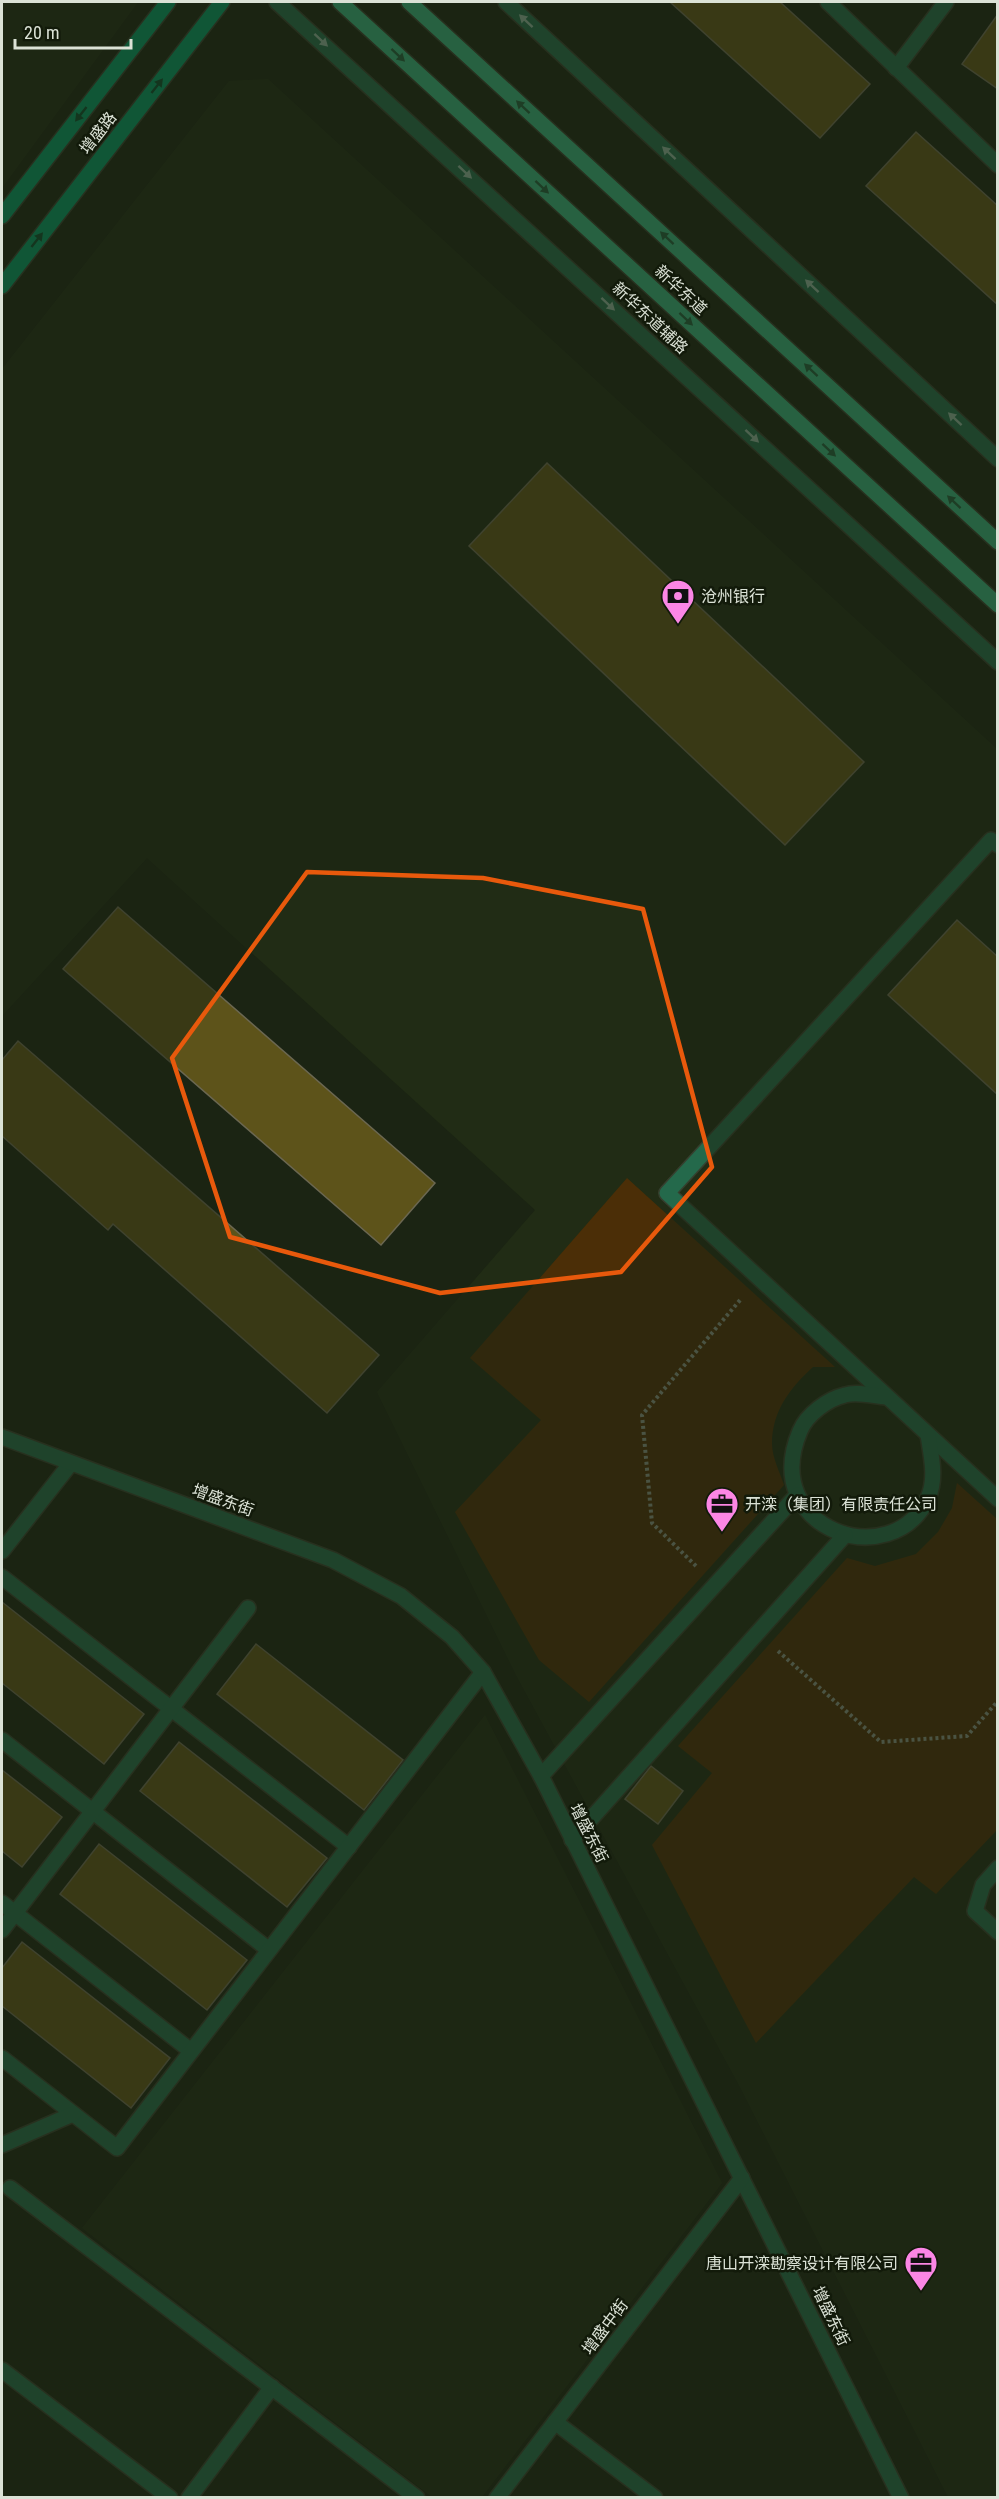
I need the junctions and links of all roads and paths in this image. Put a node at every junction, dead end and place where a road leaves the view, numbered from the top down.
1 (168, 2) edge
2 (222, 2) edge
3 (277, 2) edge
4 (340, 2) edge
5 (409, 2) edge
6 (506, 2) edge
7 (828, 2) edge
8 (946, 2) edge
9 (896, 68) junction
10 (998, 165) edge
11 (2, 216) edge
12 (2, 286) edge
13 (998, 459) edge
14 (998, 542) edge
15 (998, 604) edge
16 (998, 662) edge
17 (998, 845) edge
18 (743, 1296) dead end
19 (886, 1397) junction
20 (928, 1435) junction
21 (2, 1437) edge
22 (70, 1463) junction
23 (798, 1495) junction
24 (998, 1499) edge
25 (845, 1536) junction
26 (2, 1551) edge
27 (2, 1577) edge
28 (716, 1585) junction
29 (248, 1608) dead end
30 (757, 1633) junction
31 (483, 1672) junction
32 (998, 1701) edge
33 (171, 1709) junction
34 (2, 1740) edge
35 (541, 1776) junction
36 (92, 1812) junction
37 (572, 1840) junction
38 (349, 1847) junction
39 (998, 1868) edge
40 (2, 1903) edge
41 (15, 1913) junction
42 (2, 1930) edge
43 (998, 1932) edge
44 (269, 1950) junction
45 (191, 2051) junction
46 (2, 2058) edge
47 (73, 2114) junction
48 (2, 2145) edge
49 (742, 2178) junction
50 (10, 2188) dead end
51 (2, 2370) edge
52 (272, 2387) junction
53 (555, 2422) junction
54 (170, 2498) edge
55 (189, 2498) edge
56 (417, 2498) edge
57 (497, 2498) edge
58 (656, 2498) edge
59 (901, 2498) edge

1 -> 11 main road, 增盛路
12 -> 2 main road, 增盛路
3 -> 16 street, 新华东道辅路
4 -> 15 main road, 新华东道
14 -> 5 main road, 新华东道
13 -> 6 street
7 - 9 street
8 - 9 street
9 - 10 street
17 - 19 street
18 - 28 path
19 - 20 street
19 - 23 street
20 - 24 street
20 - 25 street
21 - 22 street, 增盛东街
22 - 26 street
22 - 31 street, 增盛东街
23 - 25 street
23 - 28 street
25 - 30 street
27 - 33 street
28 - 35 street
29 - 33 street
30 - 32 path
30 - 37 street
31 - 35 street, 增盛东街
31 - 38 street
33 - 36 street
33 - 38 street
34 - 36 street
35 - 37 street, 增盛东街
36 - 41 street
36 - 44 street
37 - 49 street, 增盛东街
38 - 44 street
39 - 43 street
40 - 41 street
41 - 42 street
41 - 45 street
44 - 45 street
45 - 47 street
46 - 47 street
47 - 48 street
49 - 53 street, 增盛中街
49 - 59 street, 增盛东街
50 - 52 street
51 - 54 street
52 - 55 street
52 - 56 street
53 - 57 street, 增盛中街
53 - 58 street

